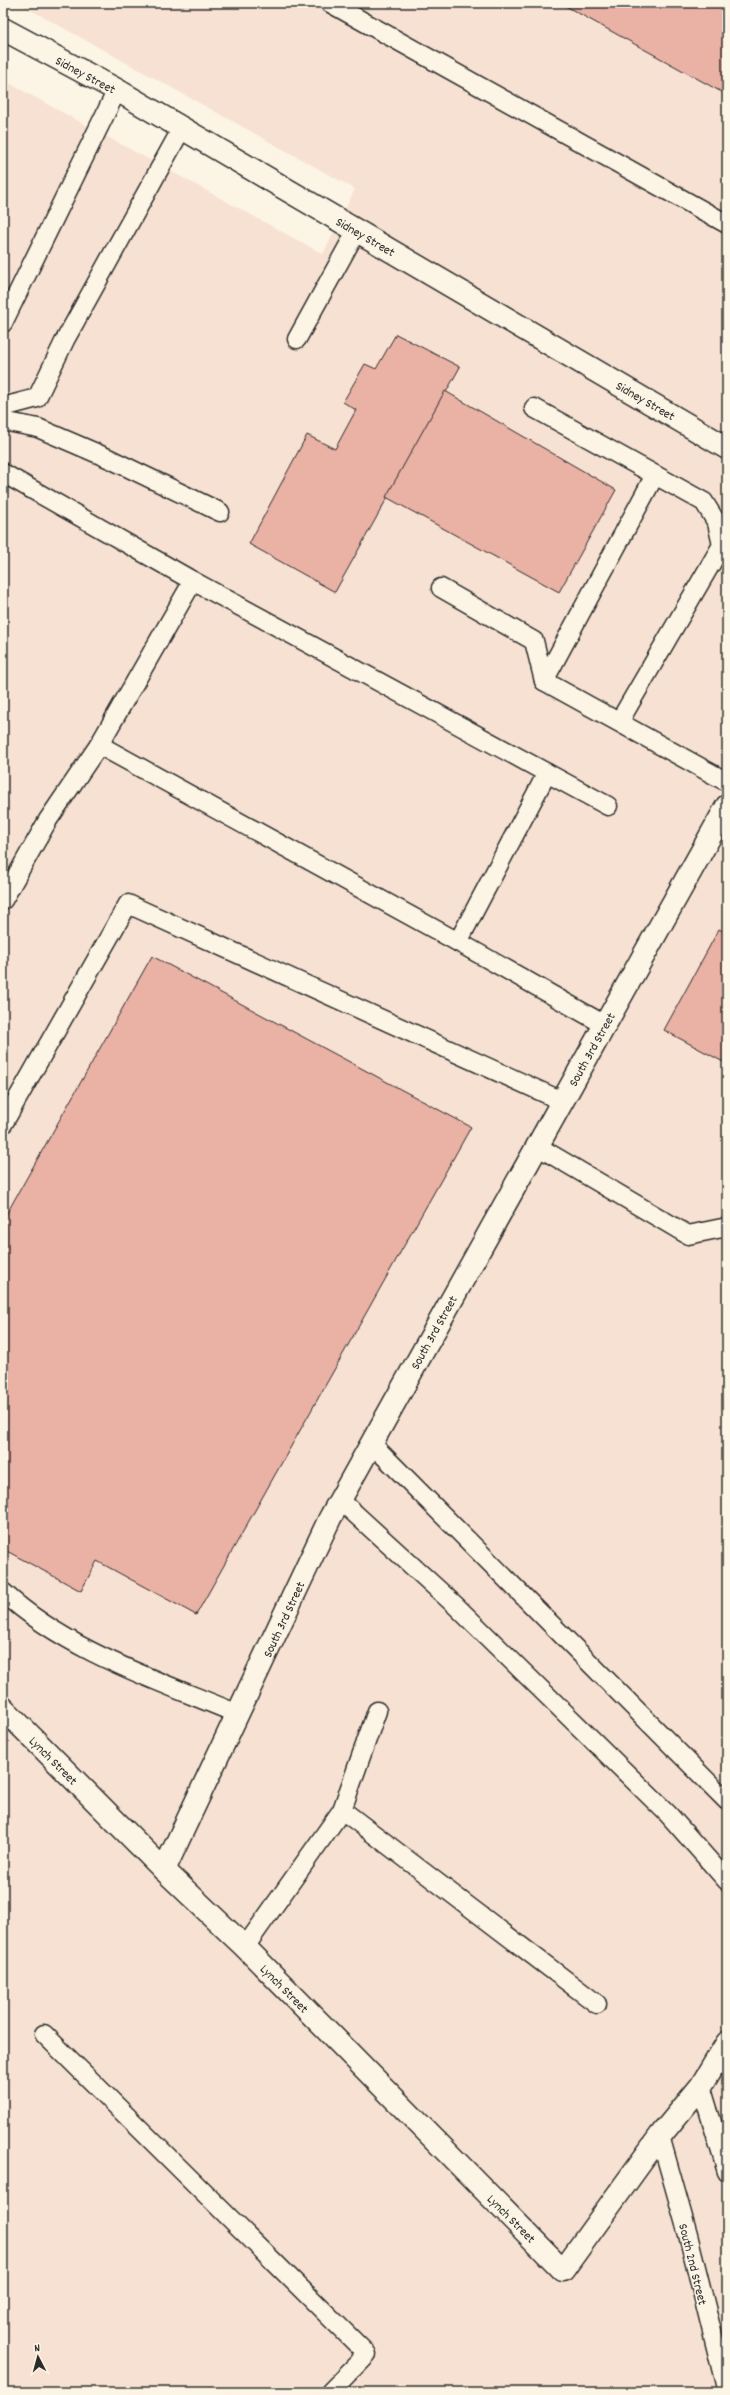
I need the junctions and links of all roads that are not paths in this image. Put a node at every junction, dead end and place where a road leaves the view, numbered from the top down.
1 (330, 3) edge
2 (3, 29) edge
3 (117, 90) junction
4 (182, 128) junction
5 (727, 224) edge
6 (357, 230) junction
7 (3, 323) edge
8 (297, 339) dead end
9 (3, 407) edge
10 (534, 408) dead end
11 (3, 421) edge
12 (727, 448) edge
13 (3, 473) edge
14 (655, 474) junction
15 (220, 512) dead end
16 (193, 581) junction
17 (441, 588) dead end
18 (544, 681) junction
19 (619, 722) junction
20 (99, 745) junction
21 (547, 773) junction
22 (727, 782) edge
23 (608, 806) dead end
24 (727, 806) edge
25 (3, 900) edge
26 (458, 942) junction
27 (605, 1025) junction
28 (562, 1101) junction
29 (3, 1124) edge
30 (538, 1146) junction
31 (727, 1227) edge
32 (371, 1442) junction
33 (340, 1500) junction
34 (3, 1592) edge
35 (3, 1708) edge
36 (377, 1711) dead end
37 (238, 1714) junction
38 (727, 1802) edge
39 (342, 1810) junction
40 (164, 1870) junction
41 (727, 1881) edge
42 (245, 1947) junction
43 (597, 2004) dead end
44 (44, 2034) dead end
45 (727, 2044) edge
46 (701, 2086) junction
47 (660, 2136) junction
48 (727, 2172) edge
49 (330, 2392) edge
50 (727, 2392) edge

1 - 5 lane
2 - 3 street, Sidney Street
3 - 4 street, Sidney Street
3 - 7 lane
4 - 6 street, Sidney Street
4 - 9 lane
6 - 8 lane
6 - 12 street, Sidney Street
10 - 14 lane
11 - 15 lane
13 - 16 lane
14 - 18 lane
14 - 19 lane
16 - 20 lane
16 - 21 lane
17 - 18 lane
18 - 19 lane
19 - 22 lane
20 - 25 lane
20 - 26 lane
21 - 23 lane
21 - 26 lane
24 - 27 street, South 3rd Street
26 - 27 lane
27 - 28 street, South 3rd Street
28 - 29 lane
28 - 30 street, South 3rd Street
30 - 31 lane
30 - 32 street, South 3rd Street
32 - 33 street, South 3rd Street
32 - 38 lane
33 - 37 street, South 3rd Street
33 - 41 lane
34 - 37 lane
35 - 40 street, Lynch Street
36 - 39 lane
37 - 40 street, South 3rd Street
39 - 42 lane
39 - 43 lane
40 - 42 street, Lynch Street
42 - 47 street, Lynch Street
44 - 49 lane
45 - 46 street
46 - 47 street
46 - 48 lane
47 - 50 lane, South 2nd Street

